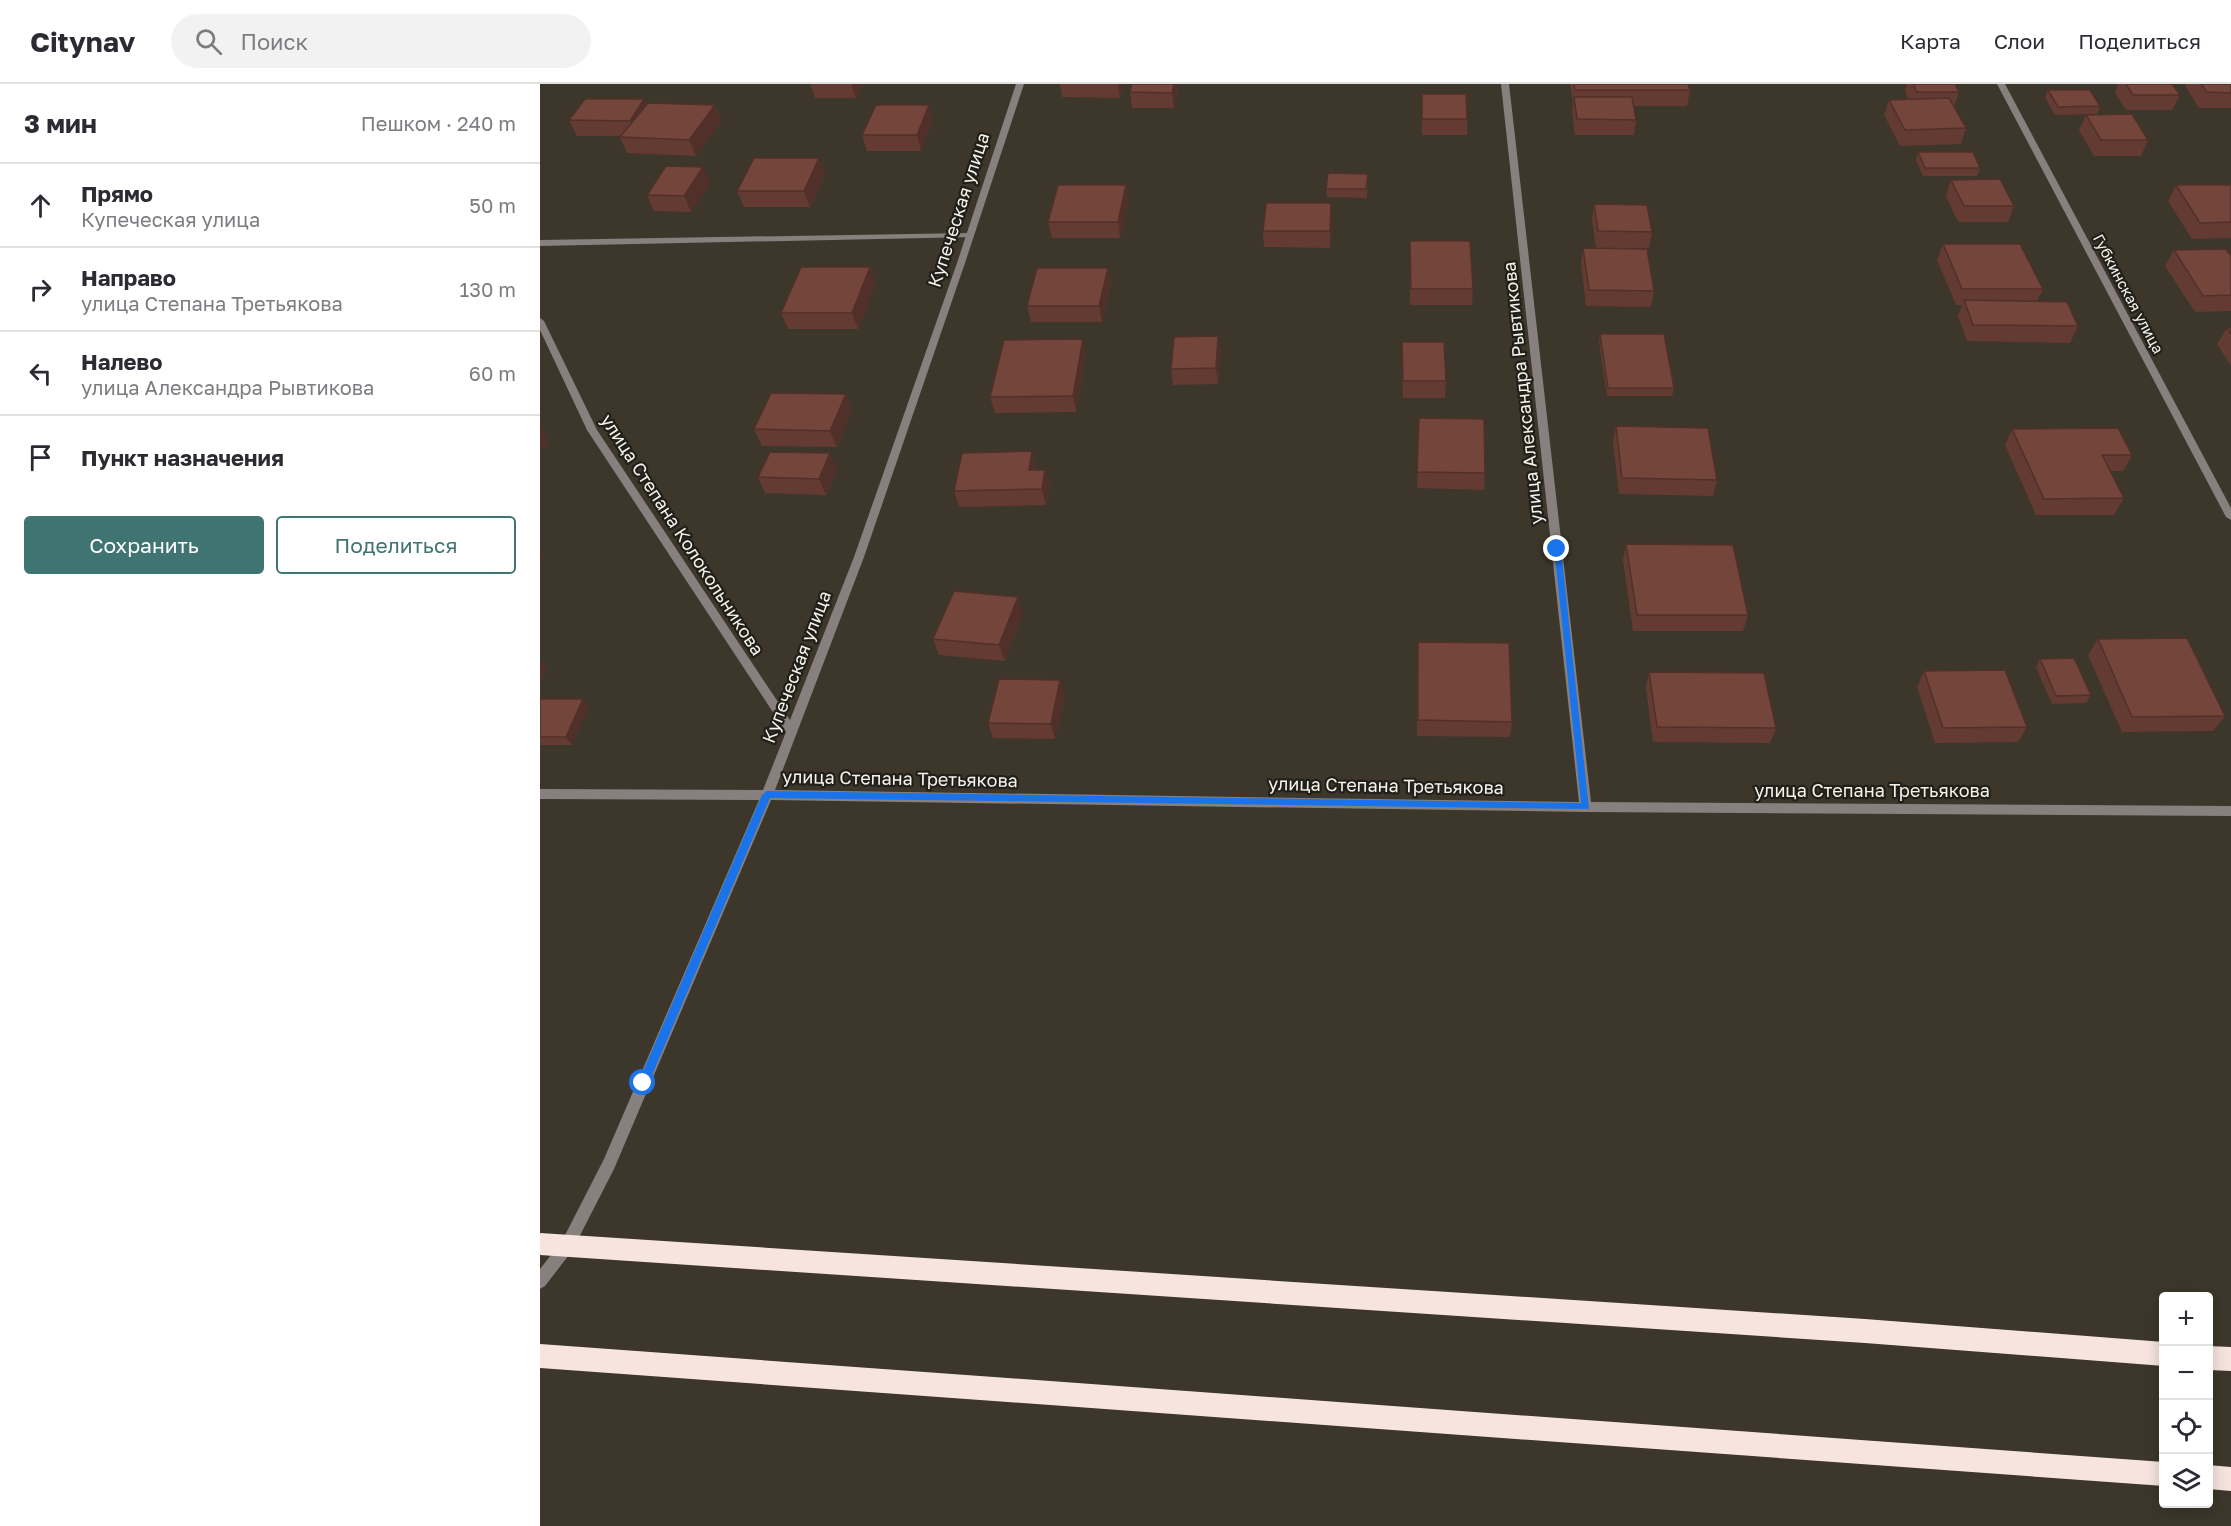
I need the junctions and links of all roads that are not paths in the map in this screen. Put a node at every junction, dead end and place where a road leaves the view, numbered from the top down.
1 (1020, 84) edge
2 (1505, 84) edge
3 (2001, 84) edge
4 (970, 235) junction
5 (540, 243) edge
6 (540, 321) edge
7 (2231, 517) edge
8 (791, 730) junction
9 (540, 794) edge
10 (767, 795) junction
11 (1586, 807) junction
12 (2231, 811) edge
13 (540, 1244) edge
14 (567, 1246) junction
15 (540, 1281) edge
16 (2159, 1354) edge
17 (540, 1356) edge
18 (2213, 1358) edge
19 (2231, 1359) edge
20 (2159, 1474) edge
21 (2213, 1477) edge
22 (2231, 1479) edge

1 - 4 street, Купеческая улица
2 - 11 street, улица Александра Рывтикова
3 - 7 street, Губкинская улица
4 - 5 street
4 - 8 street, Купеческая улица
6 - 8 street, улица Степана Колокольникова
8 - 10 street, Купеческая улица
9 - 10 street, улица Степана Третьякова
10 - 11 street, улица Степана Третьякова
10 - 14 street, Купеческая улица
11 - 12 street, улица Степана Третьякова
13 - 14 highway
14 - 15 street, Купеческая улица
14 - 16 highway
17 - 20 highway
18 - 19 highway
21 - 22 highway

